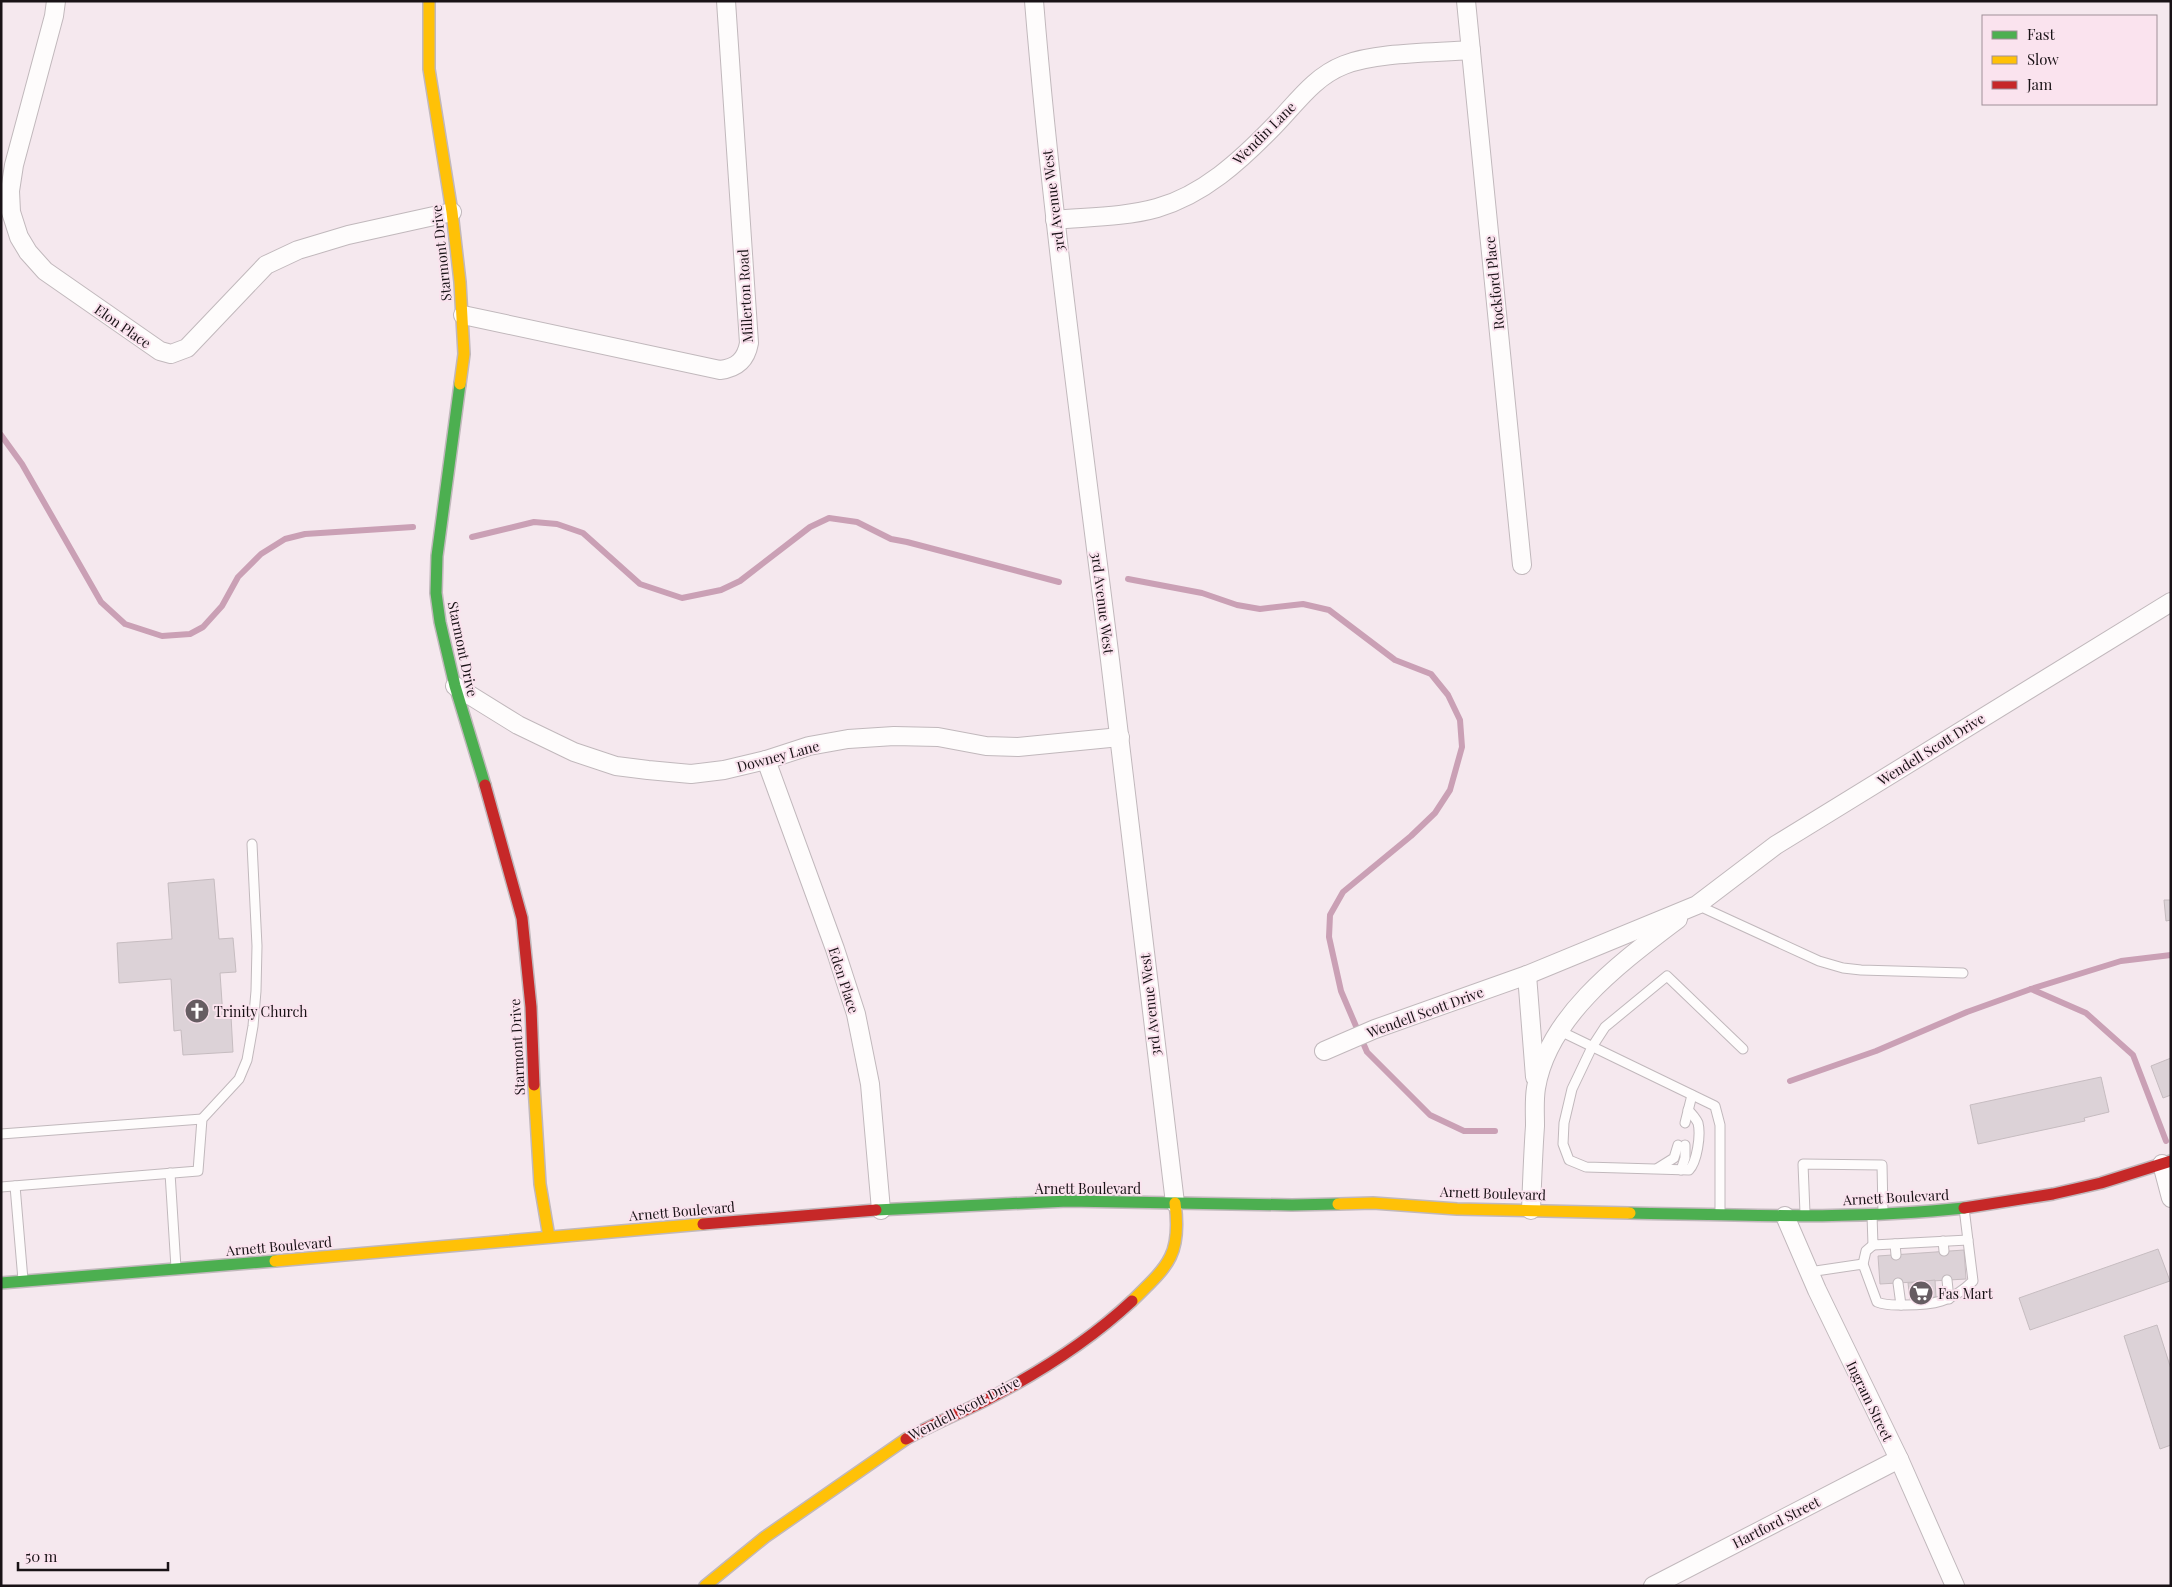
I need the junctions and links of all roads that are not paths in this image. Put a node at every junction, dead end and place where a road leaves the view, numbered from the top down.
1 (56, 1) edge
2 (429, 1) edge
3 (726, 1) edge
4 (1034, 1) edge
5 (1466, 1) edge
6 (1471, 50) junction
7 (452, 212) junction
8 (1055, 220) junction
9 (463, 315) junction
10 (1522, 565) dead end
11 (2171, 602) edge
12 (455, 686) junction
13 (1120, 737) junction
14 (766, 760) junction
15 (252, 844) dead end
16 (1697, 905) junction
17 (1963, 974) dead end
18 (1527, 975) junction
19 (1560, 1031) junction
20 (1592, 1047) junction
21 (1330, 1049) dead end
22 (1743, 1049) dead end
23 (1536, 1088) junction
24 (1692, 1095) junction
25 (1688, 1110) junction
26 (202, 1119) junction
27 (1681, 1123) dead end
28 (1, 1134) edge
29 (2166, 1163) edge
30 (1658, 1168) junction
31 (1680, 1170) junction
32 (170, 1173) junction
33 (15, 1186) junction
34 (1, 1187) edge
35 (2171, 1198) edge
36 (1175, 1203) junction
37 (1964, 1208) junction
38 (881, 1210) junction
39 (1531, 1210) junction
40 (1720, 1214) junction
41 (1872, 1214) junction
42 (1884, 1214) junction
43 (1785, 1216) junction
44 (1805, 1216) junction
45 (549, 1237) junction
46 (1968, 1240) junction
47 (1943, 1241) junction
48 (1895, 1244) junction
49 (1873, 1245) junction
50 (1944, 1251) dead end
51 (1896, 1255) dead end
52 (1863, 1264) junction
53 (176, 1270) junction
54 (1809, 1272) junction
55 (1947, 1280) dead end
56 (23, 1281) junction
57 (1, 1283) edge
58 (1898, 1283) dead end
59 (1949, 1299) junction
60 (1900, 1305) junction
61 (1899, 1459) junction
62 (705, 1586) edge
63 (1653, 1586) edge
64 (1956, 1586) edge

1 - 7 street, Elon Place
2 - 7 main road, Starmont Drive
3 - 9 street, Millerton Road
4 - 8 street, 3rd Avenue West
5 - 6 street, Rockford Place
6 - 8 street, Wendin Lane
6 - 10 street, Rockford Place
7 - 9 main road, Starmont Drive
8 - 13 street, 3rd Avenue West
9 - 12 main road, Starmont Drive
11 - 16 street, Wendell Scott Drive
12 - 14 street, Downey Lane
12 - 45 main road, Starmont Drive
13 - 14 street, Downey Lane
13 - 36 street, 3rd Avenue West
14 - 38 street, Eden Place
15 - 26 lane
16 - 17 lane
16 - 18 street, Wendell Scott Drive
16 - 19 street, Wendell Scott Drive
18 - 21 street, Wendell Scott Drive
18 - 23 street, Wendell Scott Drive
19 - 20 lane
19 - 23 street, Wendell Scott Drive
20 - 22 lane
20 - 24 lane
20 - 30 lane
23 - 39 street, Wendell Scott Drive
24 - 25 lane
24 - 40 lane
25 - 27 lane
25 - 31 lane
26 - 28 lane
26 - 32 lane
29 - 35 street
29 - 37 main road, Arnett Boulevard
30 - 31 lane
30 - 31 lane
32 - 33 lane
32 - 53 lane
33 - 34 lane
33 - 56 lane
36 - 38 main road, Arnett Boulevard
36 - 39 main road, Arnett Boulevard
36 - 62 main road, Wendell Scott Drive
37 - 42 main road, Arnett Boulevard
37 - 46 lane
38 - 45 main road, Arnett Boulevard
39 - 40 main road, Arnett Boulevard
40 - 43 main road, Arnett Boulevard
41 - 42 main road, Arnett Boulevard
41 - 44 main road, Arnett Boulevard
41 - 49 lane
42 - 44 lane
43 - 44 main road, Arnett Boulevard
43 - 54 street, Ingram Street
45 - 53 main road, Arnett Boulevard
46 - 47 lane
46 - 59 lane
47 - 48 lane
47 - 50 lane
48 - 49 lane
48 - 51 lane
49 - 52 lane
52 - 54 lane
52 - 60 lane
53 - 56 main road, Arnett Boulevard
54 - 61 street, Ingram Street
55 - 59 lane
56 - 57 main road, Arnett Boulevard
58 - 60 lane
59 - 60 lane
61 - 63 street, Hartford Street
61 - 64 street, Ingram Street

